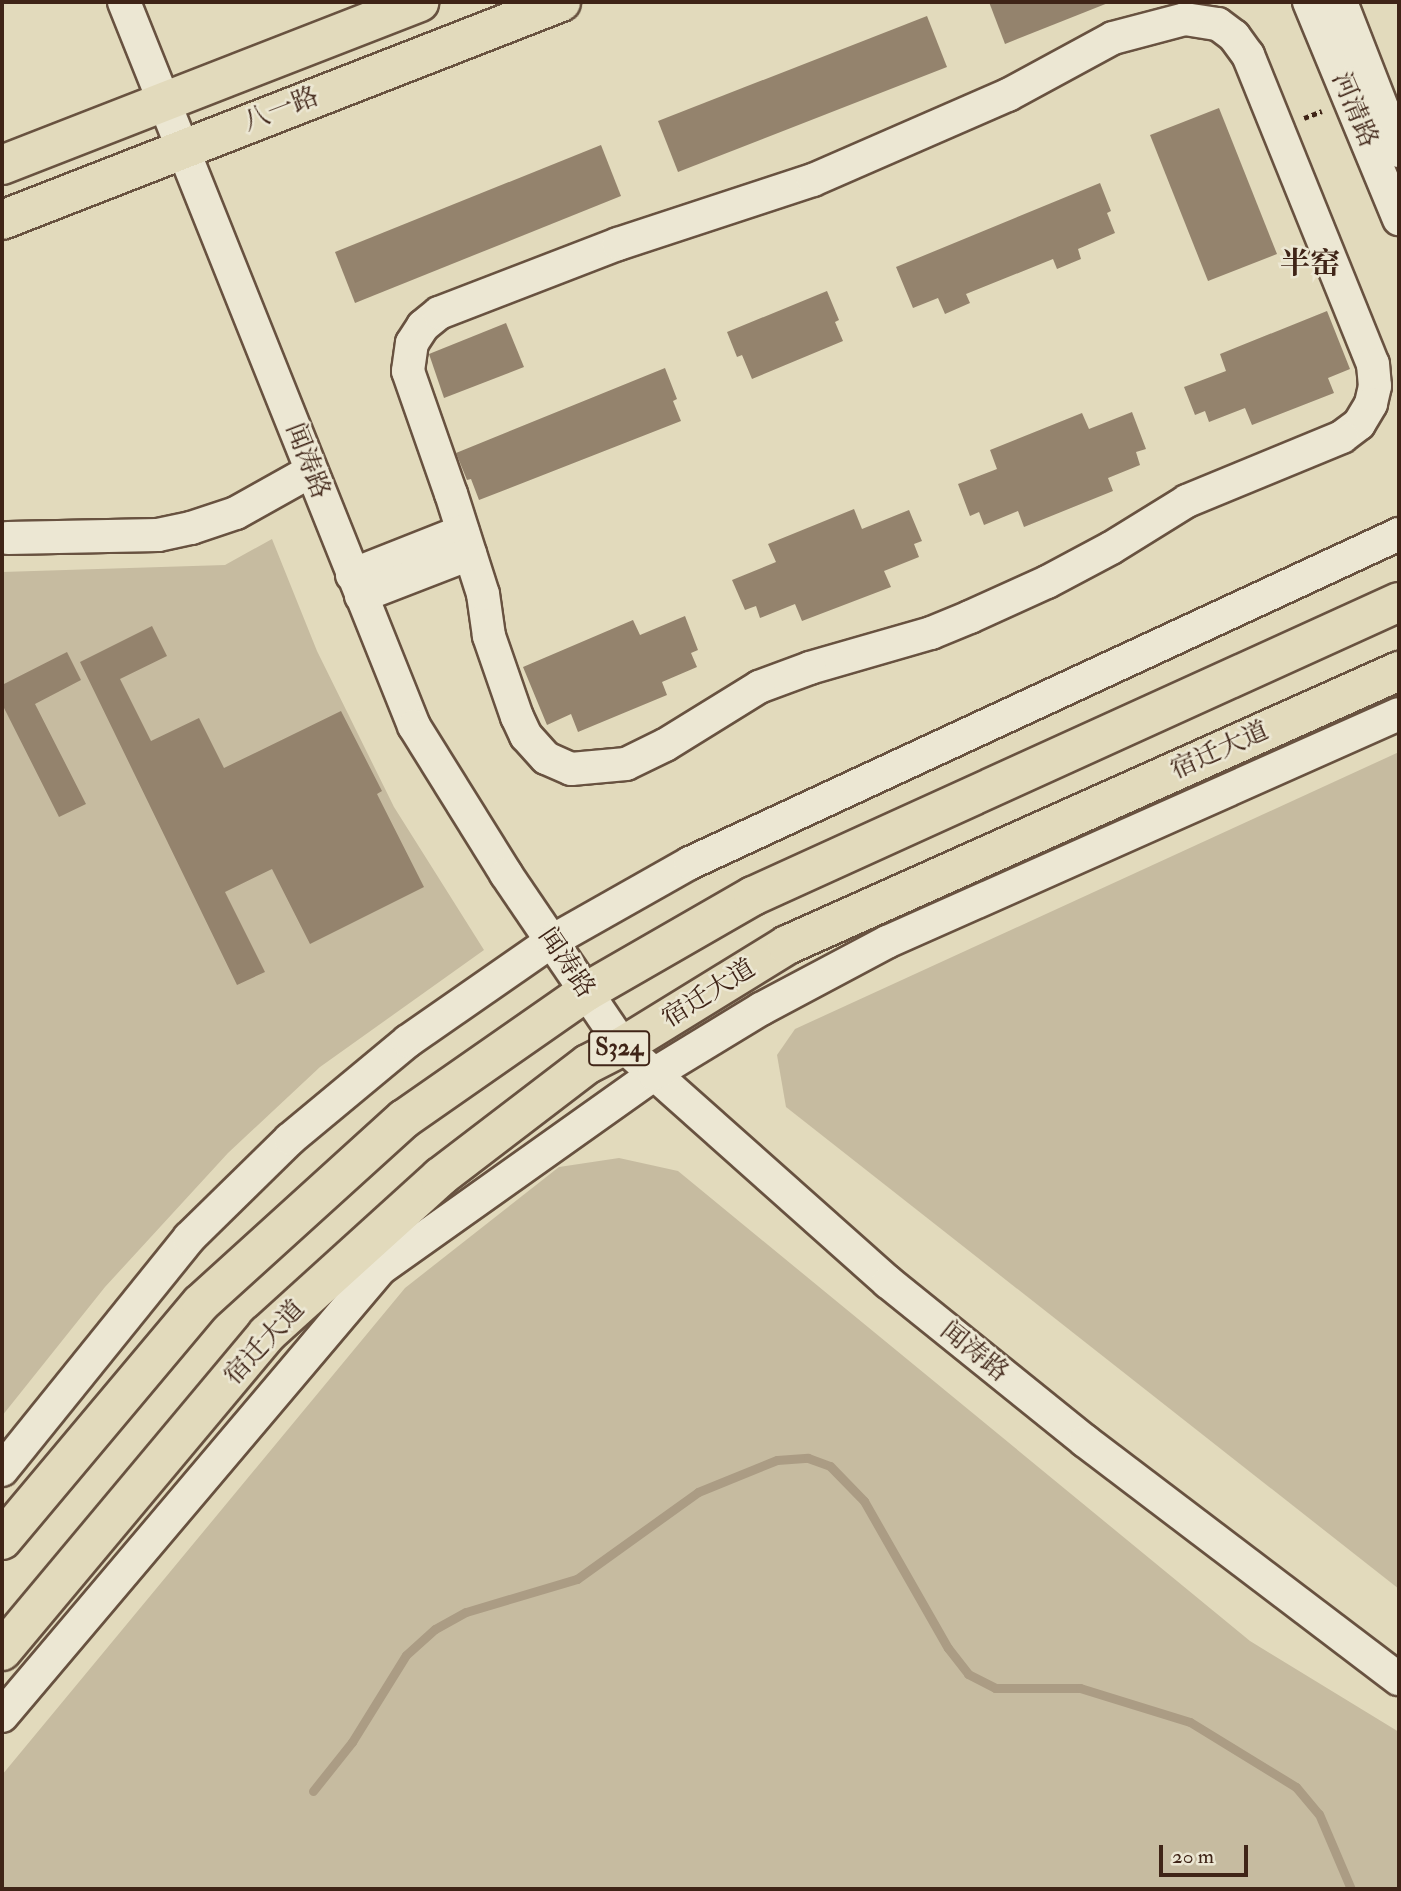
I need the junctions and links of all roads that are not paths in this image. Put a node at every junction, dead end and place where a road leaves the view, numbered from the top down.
1 (124, 2) edge
2 (419, 2) edge
3 (561, 2) edge
4 (1310, 2) edge
5 (1340, 2) edge
6 (163, 100) junction
7 (184, 148) junction
8 (1399, 151) edge
9 (2, 165) edge
10 (1399, 219) edge
11 (2, 220) edge
12 (311, 471) junction
13 (1399, 534) edge
14 (8, 538) dead end
15 (466, 542) junction
16 (356, 586) junction
17 (1399, 602) edge
18 (1399, 671) edge
19 (1399, 714) edge
20 (552, 941) junction
21 (586, 992) junction
22 (623, 1046) junction
23 (654, 1074) junction
24 (2, 1470) edge
25 (2, 1540) edge
26 (2, 1651) edge
27 (1399, 1679) edge
28 (2, 1717) edge

1 - 6 street, 闻涛路
2 - 6 main road, 八一路
3 - 7 main road, 八一路
4 - 10 street, 河清路
5 - 8 street, 河清路
6 - 7 street, 闻涛路
6 - 9 main road, 八一路
7 - 11 main road, 八一路
7 - 12 street, 闻涛路
12 - 14 street
12 - 16 street, 闻涛路
13 - 20 street
15 - 15 street
15 - 16 street
16 - 20 street, 闻涛路
17 - 21 main road, S324
18 - 22 main road, 宿迁大道 / S324
19 - 23 street
20 - 21 street, 闻涛路
20 - 24 street
21 - 22 street, 闻涛路
21 - 25 main road, S324
22 - 23 street, 闻涛路
22 - 26 main road, 宿迁大道 / S324
23 - 27 street, 闻涛路
23 - 28 street

